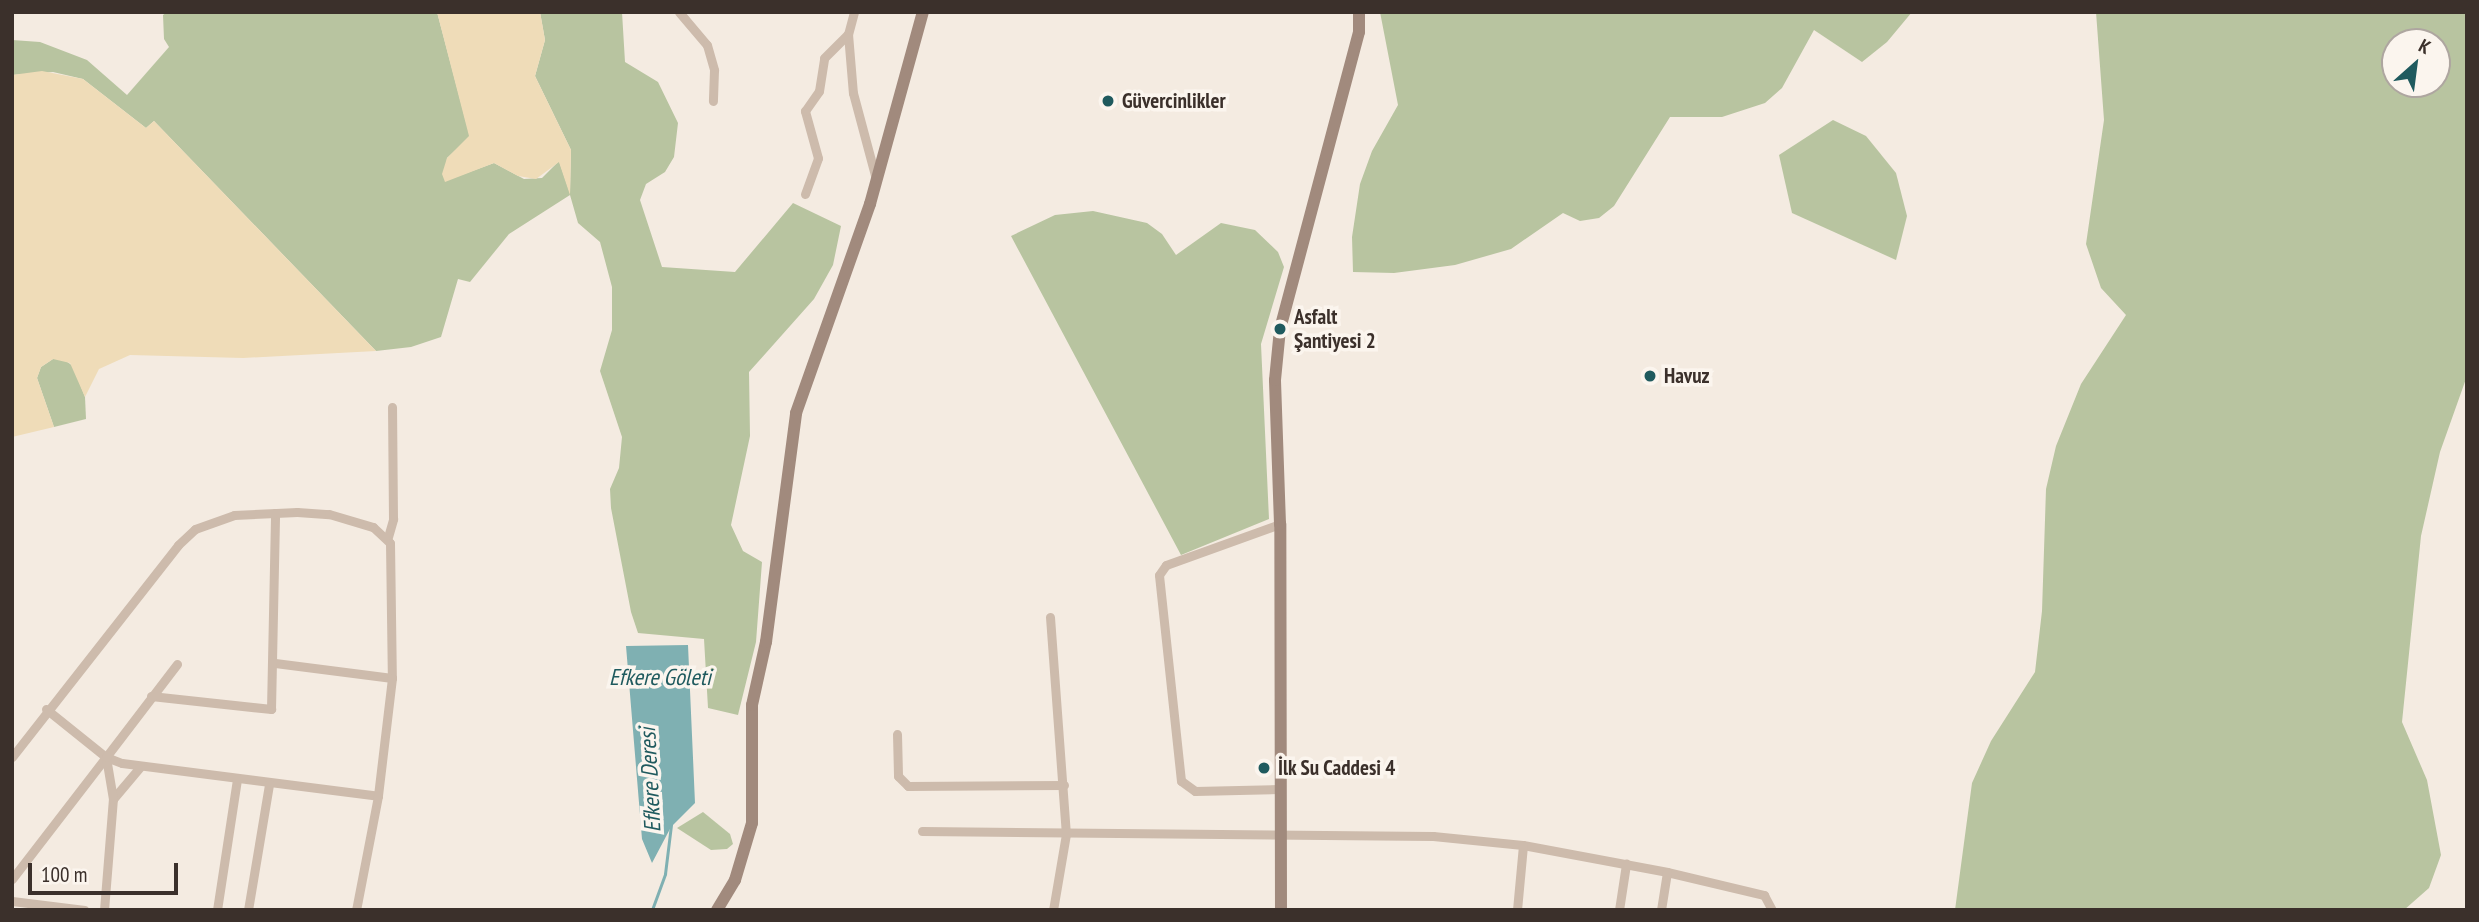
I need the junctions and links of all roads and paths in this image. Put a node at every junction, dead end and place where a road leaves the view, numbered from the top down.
1 (679, 12) edge
2 (854, 12) edge
3 (923, 12) edge
4 (1359, 12) edge
5 (848, 34) junction
6 (713, 101) dead end
7 (876, 179) junction
8 (805, 194) dead end
9 (392, 407) dead end
10 (275, 513) junction
11 (1280, 524) junction
12 (388, 537) junction
13 (1050, 617) dead end
14 (275, 663) junction
15 (177, 664) dead end
16 (391, 677) junction
17 (151, 696) junction
18 (46, 709) junction
19 (897, 734) dead end
20 (12, 757) edge
21 (106, 757) junction
22 (140, 767) junction
23 (237, 779) junction
24 (269, 783) junction
25 (1064, 785) junction
26 (1279, 789) junction
27 (377, 796) junction
28 (113, 799) junction
29 (922, 831) dead end
30 (1282, 831) junction
31 (1066, 834) junction
32 (1523, 845) junction
33 (1626, 864) junction
34 (1667, 872) junction
35 (12, 879) edge
36 (12, 901) edge
37 (84, 910) edge
38 (104, 910) edge
39 (216, 910) edge
40 (248, 910) edge
41 (356, 910) edge
42 (718, 910) edge
43 (1052, 910) edge
44 (1281, 910) edge
45 (1517, 910) edge
46 (1619, 910) edge
47 (1661, 910) edge
48 (1772, 910) edge

1 - 6 street
2 - 5 street
3 - 7 street
4 - 11 street
5 - 7 street
5 - 8 street
7 - 42 street
9 - 12 street
10 - 12 street
10 - 14 street
10 - 18 street
11 - 26 street
11 - 26 street
12 - 16 street
13 - 25 street
14 - 16 street
14 - 17 street
15 - 17 street
16 - 27 street
17 - 21 street
18 - 20 street
18 - 21 street
19 - 25 street
21 - 22 street
21 - 28 street
21 - 35 street
22 - 23 street
22 - 28 street
23 - 24 street
23 - 39 street
24 - 27 street
24 - 40 street
25 - 31 street
26 - 30 street
27 - 41 street
28 - 38 street
29 - 31 street
30 - 31 street
30 - 32 street
30 - 44 street
31 - 43 street
32 - 33 street
32 - 45 street
33 - 34 street
33 - 46 street
34 - 47 street
34 - 48 street
36 - 37 street

